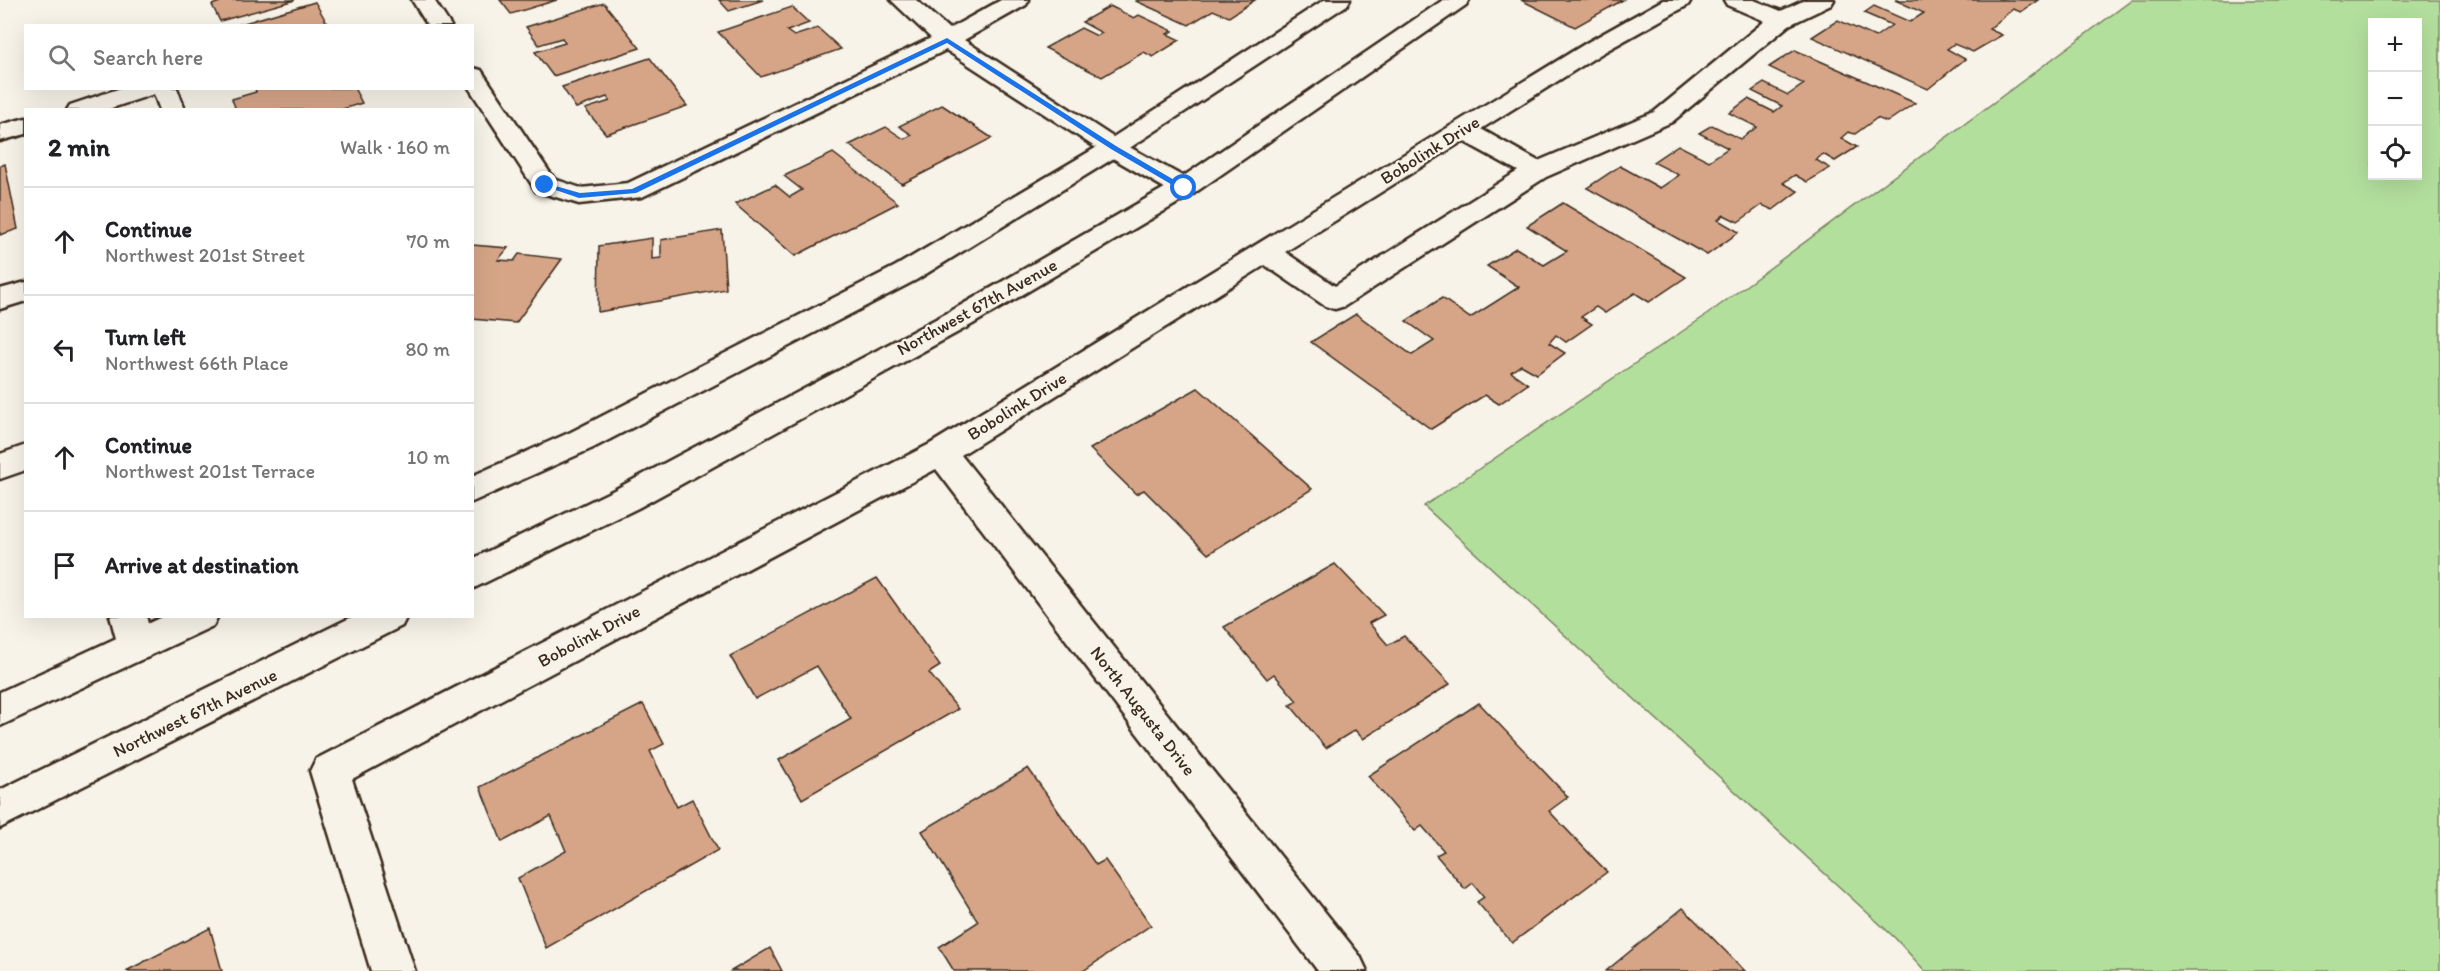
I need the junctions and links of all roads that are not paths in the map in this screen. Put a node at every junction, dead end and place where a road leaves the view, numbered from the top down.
1 (423, 0) edge
2 (902, 0) edge
3 (1018, 0) edge
4 (1339, 0) edge
5 (1458, 0) edge
6 (1680, 0) edge
7 (1735, 0) edge
8 (1823, 0) edge
9 (1781, 20) junction
10 (439, 24) edge
11 (947, 40) junction
12 (474, 78) edge
13 (142, 90) edge
14 (165, 90) edge
15 (85, 108) edge
16 (172, 108) edge
17 (24, 127) edge
18 (1463, 130) junction
19 (0, 134) edge
20 (1113, 148) junction
21 (1537, 171) junction
22 (1184, 188) junction
23 (1265, 252) junction
24 (24, 292) edge
25 (0, 299) edge
26 (941, 452) junction
27 (24, 458) edge
28 (0, 467) edge
29 (474, 489) edge
30 (474, 574) edge
31 (192, 618) edge
32 (385, 618) edge
33 (132, 632) edge
34 (0, 710) edge
35 (0, 810) edge
36 (393, 971) edge
37 (1345, 971) edge

1 - 10 street
2 - 11 street
3 - 11 street
4 - 20 street
5 - 22 street, Northwest 67th Avenue
6 - 18 street, Bobolink Drive
7 - 9 street
8 - 9 street
9 - 21 street
11 - 12 street
11 - 20 street
13 - 15 street
14 - 16 street
17 - 19 street
18 - 21 street
18 - 23 street, Bobolink Drive
20 - 22 street
20 - 29 street
21 - 23 street
22 - 30 street, Northwest 67th Avenue
23 - 26 street, Bobolink Drive
24 - 25 street
26 - 36 street, Bobolink Drive
26 - 37 street, North Augusta Drive
27 - 28 street
31 - 33 street
32 - 35 street, Northwest 67th Avenue
33 - 34 street

